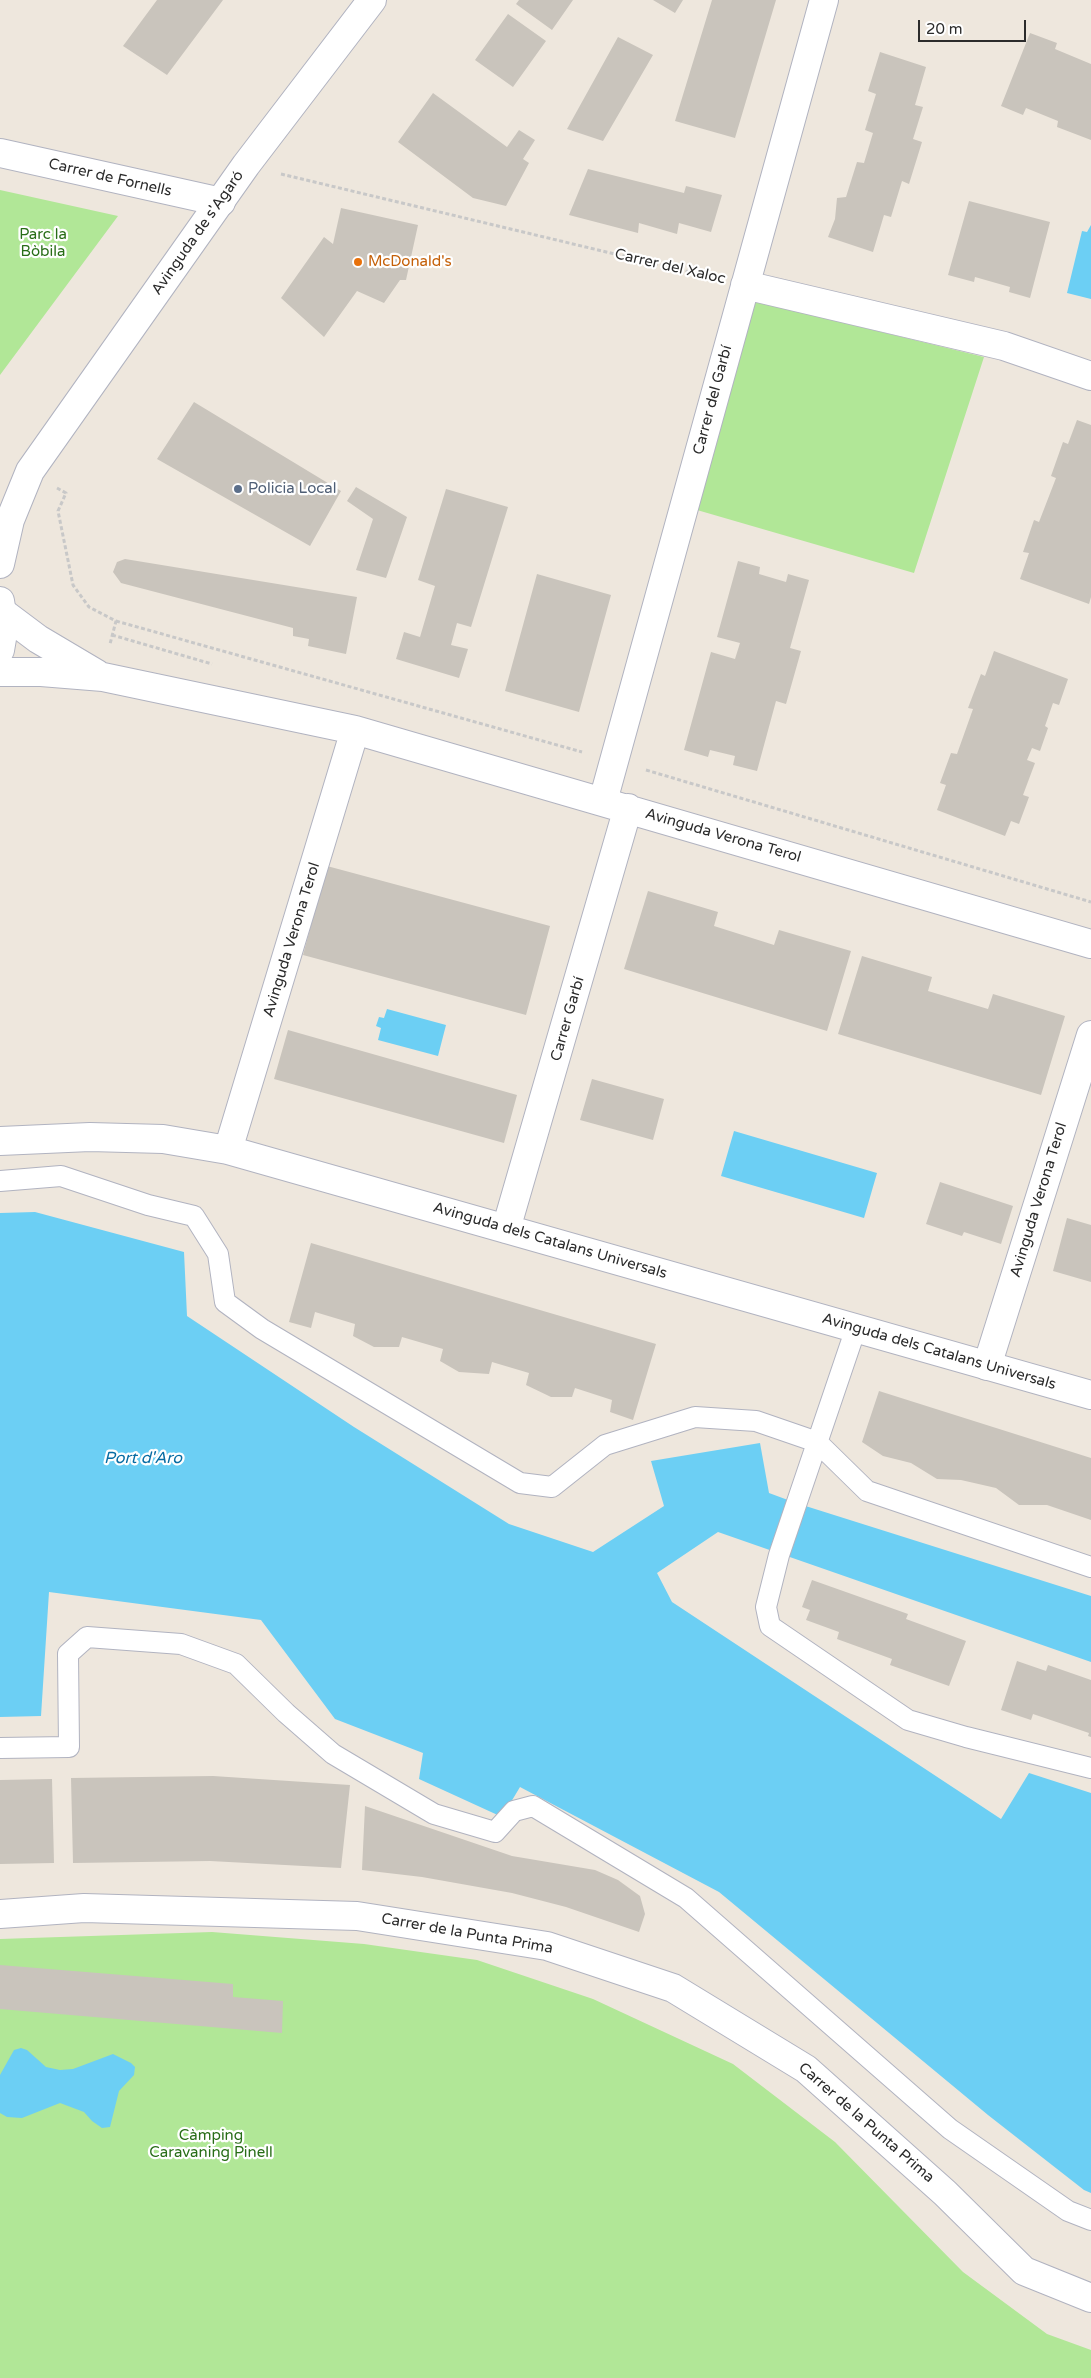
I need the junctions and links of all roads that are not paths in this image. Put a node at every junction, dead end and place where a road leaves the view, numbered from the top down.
1 (372, 0) edge
2 (824, 0) edge
3 (0, 153) edge
4 (221, 202) junction
5 (745, 285) junction
6 (1091, 376) edge
7 (30, 471) junction
8 (0, 491) edge
9 (0, 564) edge
10 (1, 606) edge
11 (0, 650) edge
12 (0, 672) edge
13 (103, 677) junction
14 (355, 730) junction
15 (603, 801) junction
16 (628, 808) junction
17 (1091, 944) edge
18 (1091, 1035) edge
19 (0, 1141) edge
20 (228, 1150) junction
21 (0, 1181) edge
22 (506, 1228) junction
23 (856, 1328) junction
24 (987, 1366) junction
25 (1091, 1395) edge
26 (817, 1442) junction
27 (1091, 1567) edge
28 (0, 1748) edge
29 (1091, 1768) edge
30 (0, 1914) edge
31 (1091, 2220) edge
32 (1091, 2298) edge

1 - 4 street, Avinguda de s'Agaró
2 - 5 street, Carrer del Garbí
3 - 4 street, Carrer de Fornells
4 - 7 street, Avinguda de s'Agaró
5 - 6 street, Carrer del Xaloc
5 - 15 street, Carrer del Garbí
7 - 8 street
7 - 9 street
10 - 11 street
10 - 13 street, Avinguda Verona Terol
12 - 13 street, Avinguda Verona Terol
13 - 14 street, Avinguda Verona Terol
14 - 15 street, Avinguda Verona Terol
14 - 20 street, Avinguda Verona Terol
15 - 16 street, Avinguda Verona Terol
16 - 17 street, Avinguda Verona Terol
16 - 22 street, Carrer Garbí
18 - 24 street, Avinguda Verona Terol
19 - 20 street, Avinguda dels Catalans Universals
20 - 22 street, Avinguda dels Catalans Universals
21 - 26 lane
22 - 23 street, Avinguda dels Catalans Universals
23 - 24 street, Avinguda dels Catalans Universals
23 - 26 lane
24 - 25 street, Avinguda dels Catalans Universals
26 - 27 lane
26 - 29 lane
28 - 31 lane
30 - 32 street, Carrer de la Punta Prima

